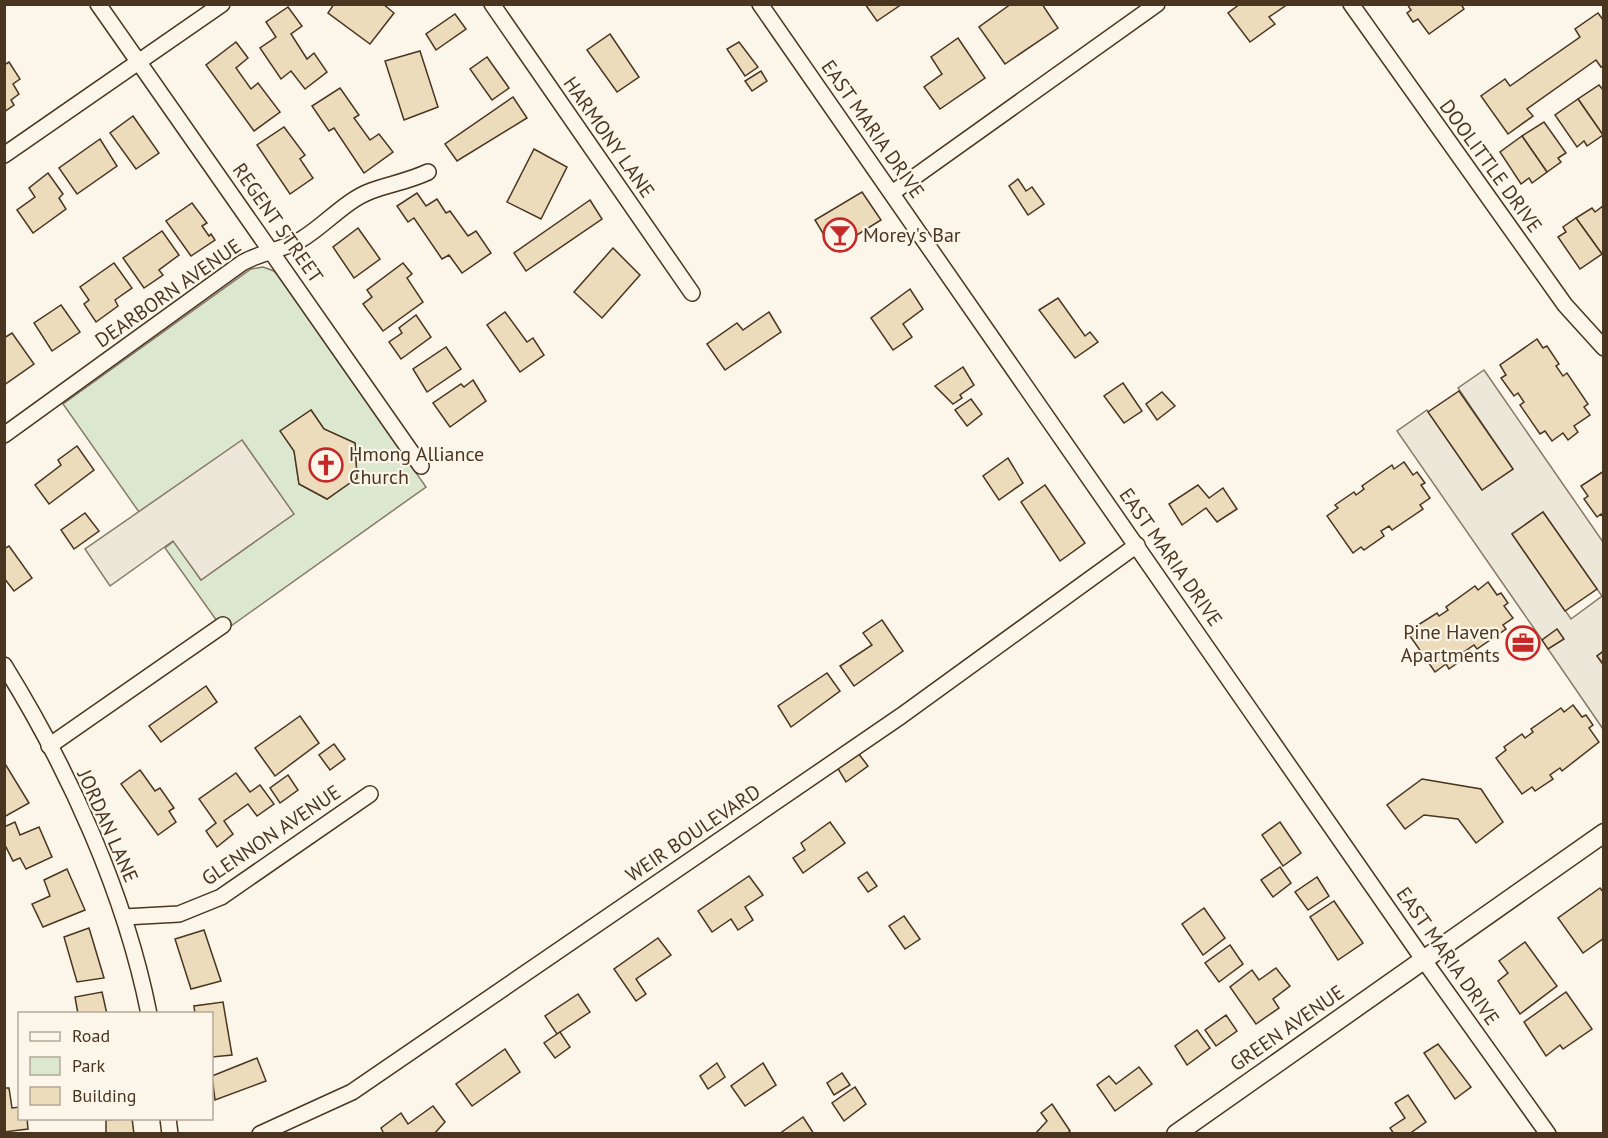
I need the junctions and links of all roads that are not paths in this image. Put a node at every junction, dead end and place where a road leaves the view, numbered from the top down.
1 (98, 4) edge
2 (222, 4) edge
3 (492, 4) edge
4 (760, 4) edge
5 (1158, 4) edge
6 (1351, 4) edge
7 (138, 61) junction
8 (4, 155) edge
9 (428, 172) dead end
10 (892, 193) junction
11 (272, 250) junction
12 (692, 293) dead end
13 (1604, 348) edge
14 (4, 435) edge
15 (421, 466) dead end
16 (1137, 545) junction
17 (223, 625) dead end
18 (4, 665) edge
19 (49, 746) junction
20 (370, 794) dead end
21 (1604, 833) edge
22 (124, 917) junction
23 (1423, 959) junction
24 (148, 1012) edge
25 (260, 1134) edge
26 (1176, 1134) edge
27 (1548, 1134) edge

1 - 7 street, REGENT STREET
2 - 7 street
3 - 12 street, HARMONY LANE
4 - 10 street, EAST MARIA DRIVE
5 - 10 street
6 - 13 street, DOOLITTLE DRIVE
7 - 8 street
7 - 11 street, REGENT STREET
9 - 11 street, DEARBORN AVENUE
10 - 16 street, EAST MARIA DRIVE
11 - 14 street, DEARBORN AVENUE
11 - 15 street, REGENT STREET
16 - 23 street, EAST MARIA DRIVE
16 - 25 street, WEIR BOULEVARD
17 - 19 street
18 - 19 street, JORDAN LANE
19 - 22 street, JORDAN LANE
20 - 22 street, GLENNON AVENUE
21 - 23 street, GREEN AVENUE
22 - 24 street, JORDAN LANE
23 - 26 street, GREEN AVENUE
23 - 27 street, EAST MARIA DRIVE

